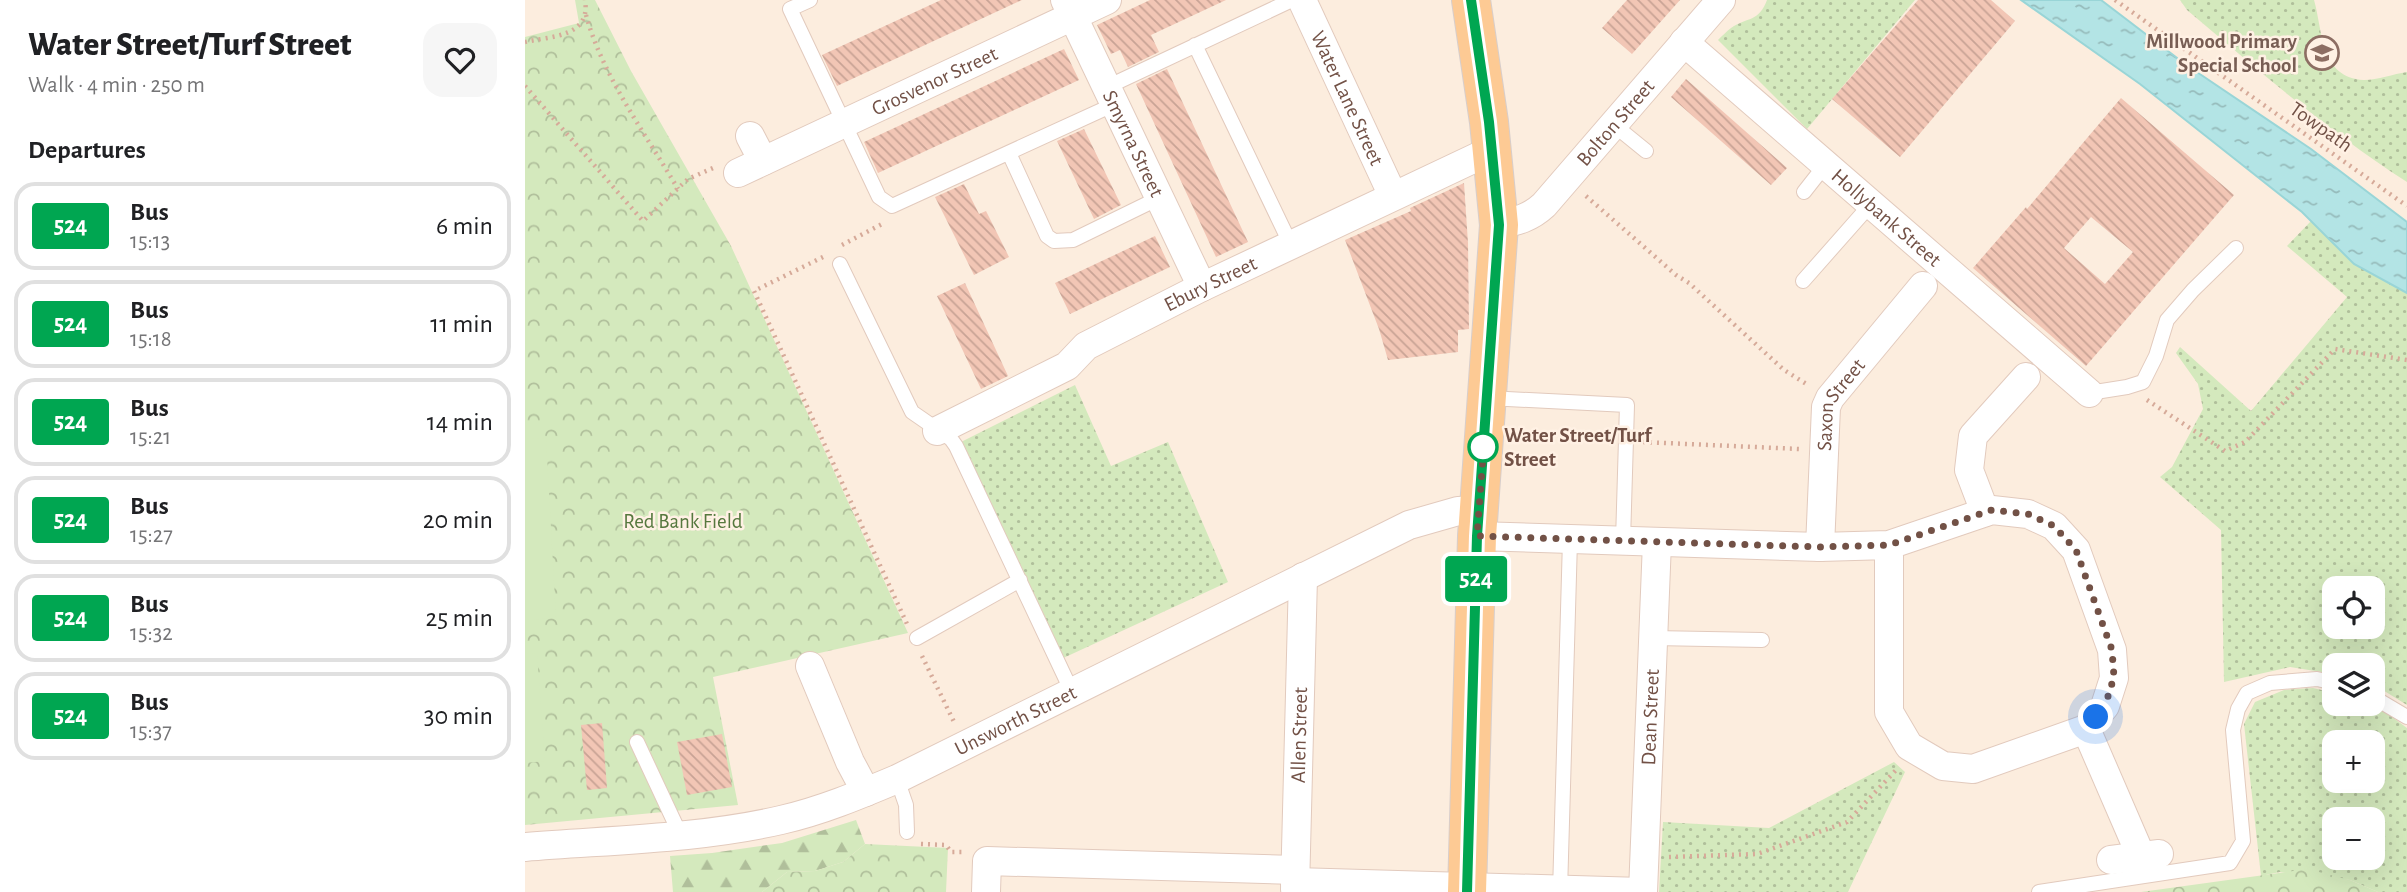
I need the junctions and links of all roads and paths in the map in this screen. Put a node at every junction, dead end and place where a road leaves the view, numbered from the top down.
1 (585, 0) edge
2 (810, 0) edge
3 (1107, 0) edge
4 (1292, 0) edge
5 (1302, 0) edge
6 (1471, 0) edge
7 (1721, 0) edge
8 (2115, 0) edge
9 (1069, 8) edge
10 (586, 15) junction
11 (525, 42) edge
12 (1685, 42) junction
13 (1195, 45) junction
14 (525, 86) edge
15 (1111, 95) junction
16 (843, 123) junction
17 (1614, 125) junction
18 (750, 136) dead end
19 (1492, 150) junction
20 (1646, 151) dead end
21 (1009, 153) junction
22 (763, 161) junction
23 (1826, 164) junction
24 (737, 173) joint
25 (1567, 179) junction
26 (678, 188) junction
27 (1804, 192) dead end
28 (1393, 196) junction
29 (1159, 198) junction
30 (1871, 204) junction
31 (892, 206) junction
32 (2407, 206) edge
33 (1499, 225) junction
34 (1291, 245) junction
35 (2236, 248) dead end
36 (837, 258) junction
37 (1803, 281) dead end
38 (1923, 286) dead end
39 (1202, 287) junction
40 (2407, 360) edge
41 (2026, 377) dead end
42 (2089, 393) joint
43 (1487, 398) junction
44 (1830, 398) junction
45 (2145, 400) dead end
46 (937, 431) junction
47 (1626, 442) junction
48 (1824, 450) junction
49 (1985, 512) junction
50 (1478, 523) junction
51 (1570, 540) junction
52 (1623, 541) junction
53 (1657, 542) junction
54 (1889, 545) junction
55 (1820, 547) junction
56 (1303, 578) junction
57 (1020, 580) junction
58 (917, 638) junction
59 (1653, 638) junction
60 (1762, 640) dead end
61 (810, 666) dead end
62 (2322, 680) edge
63 (1072, 692) junction
64 (2385, 704) edge
65 (2407, 717) edge
66 (2087, 729) junction
67 (637, 742) dead end
68 (965, 745) junction
69 (1913, 748) junction
70 (897, 779) junction
71 (866, 792) junction
72 (907, 832) joint
73 (680, 834) junction
74 (525, 846) edge
75 (1644, 856) junction
76 (2111, 860) dead end
77 (987, 861) junction
78 (1295, 881) edge
79 (1375, 888) edge
80 (1467, 889) edge
81 (1560, 890) edge
82 (986, 892) edge
83 (1642, 892) edge
84 (2039, 892) edge

1 - 10 path
2 - 16 lane
3 - 9 street, Grosvenor Street
4 - 13 lane
5 - 28 street, Water Lane Street
6 - 19 main road
7 - 12 street, Bolton Street
8 - 32 path, Towpath
9 - 15 street, Smyrna Street
9 - 16 street, Grosvenor Street
10 - 11 path
10 - 26 path
12 - 17 street, Bolton Street
12 - 23 street, Hollybank Street
13 - 15 lane
13 - 34 lane
14 - 26 path
15 - 21 lane
15 - 29 street, Smyrna Street
16 - 22 street, Grosvenor Street
16 - 31 lane
17 - 20 lane
17 - 25 street, Bolton Street
18 - 22 street
19 - 28 street, Ebury Street
19 - 33 main road
21 - 29 lane
21 - 31 lane
22 - 24 street, Grosvenor Street
23 - 27 lane
23 - 30 street, Hollybank Street
24 - 26 path
25 - 33 street, Bolton Street
25 - 44 path
28 - 34 street, Ebury Street
29 - 39 street, Smyrna Street
30 - 37 lane
30 - 42 street, Hollybank Street
31 - 36 path
33 - 43 main road
34 - 39 street, Ebury Street
35 - 42 lane
36 - 46 lane
36 - 58 path
38 - 44 street, Saxon Street
39 - 46 street, Ebury Street
40 - 45 path
41 - 49 street
43 - 47 lane
43 - 50 main road
44 - 48 street, Saxon Street
46 - 57 lane
47 - 48 path
47 - 52 lane
48 - 55 street, Saxon Street
49 - 54 street, Unsworth Street
49 - 66 street
50 - 51 street, Unsworth Street
50 - 56 street, Unsworth Street
50 - 80 main road
51 - 52 street, Unsworth Street
51 - 81 lane
52 - 53 street, Unsworth Street
53 - 55 street, Unsworth Street
53 - 59 street, Dean Street
54 - 55 street, Unsworth Street
54 - 69 street
56 - 63 street, Unsworth Street
56 - 78 street, Allen Street
57 - 58 lane
57 - 63 lane
58 - 68 path
59 - 60 lane
59 - 75 street, Dean Street
61 - 71 street
62 - 84 lane
63 - 68 street, Unsworth Street
64 - 65 lane
66 - 69 street
66 - 76 street
67 - 73 lane
68 - 70 street, Unsworth Street
69 - 75 path
70 - 71 street, Unsworth Street
70 - 72 lane
71 - 73 street, Unsworth Street
72 - 77 path
73 - 74 street, Unsworth Street
75 - 83 street, Dean Street
77 - 78 street
77 - 82 street
78 - 79 street
79 - 80 street
80 - 81 street
81 - 83 street

